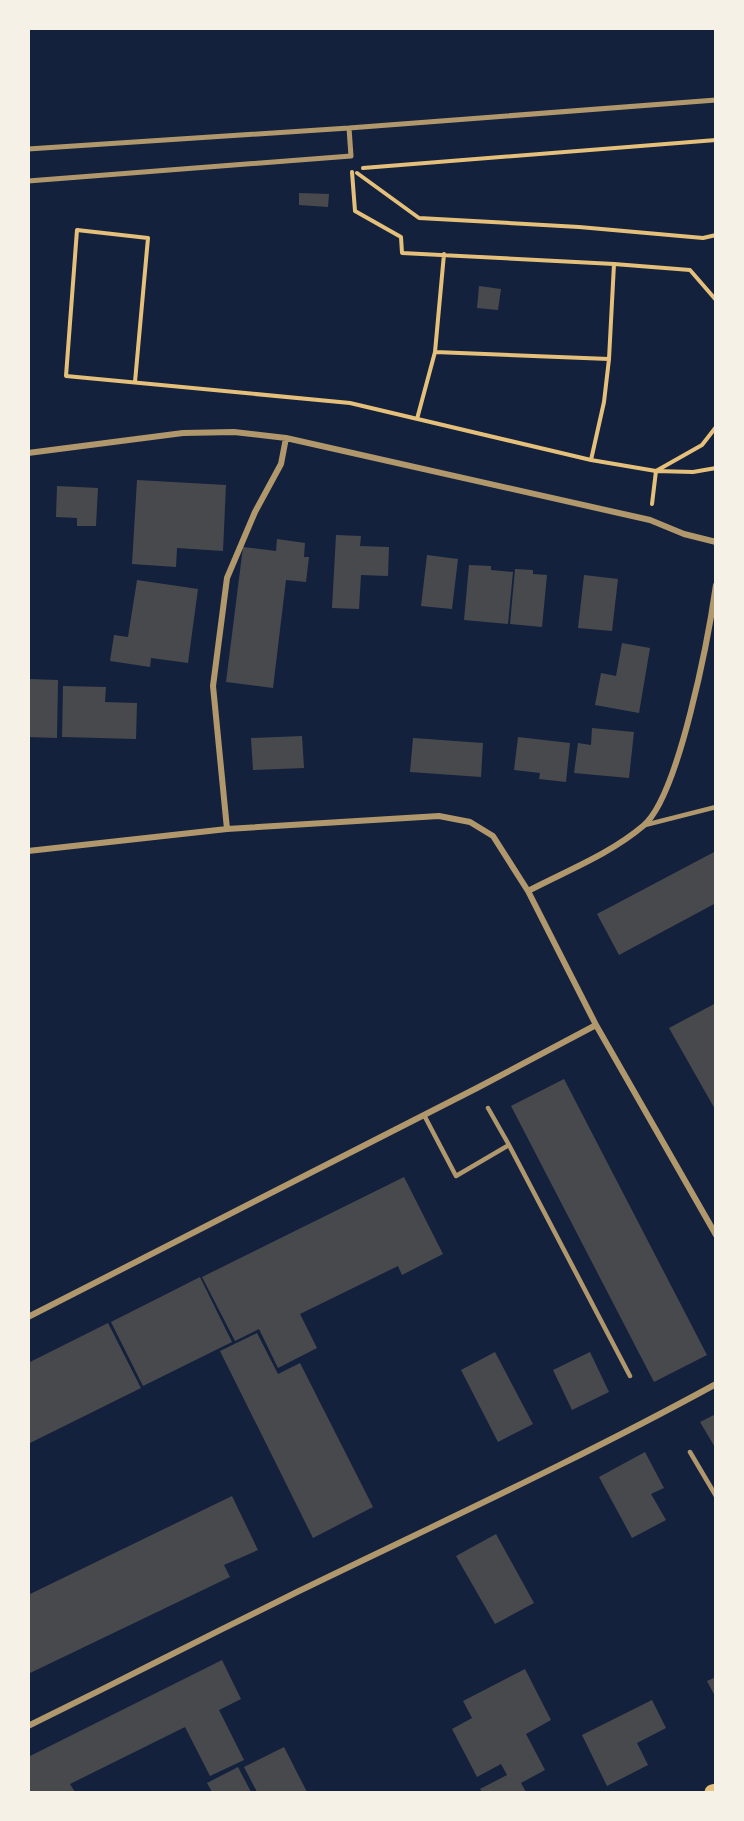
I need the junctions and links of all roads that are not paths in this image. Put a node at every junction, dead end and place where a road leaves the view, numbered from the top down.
1 (716, 100) edge
2 (349, 128) junction
3 (28, 149) edge
4 (28, 181) edge
5 (286, 438) junction
6 (28, 453) edge
7 (716, 542) edge
8 (716, 585) edge
9 (716, 807) edge
10 (645, 825) junction
11 (227, 829) junction
12 (28, 851) edge
13 (528, 891) junction
14 (596, 1025) junction
15 (488, 1108) dead end
16 (424, 1115) junction
17 (509, 1145) junction
18 (716, 1235) edge
19 (28, 1317) edge
20 (630, 1376) dead end
21 (716, 1384) edge
22 (690, 1452) dead end
23 (716, 1497) edge
24 (28, 1726) edge

1 - 2 street
2 - 3 street
2 - 4 street
5 - 6 street
5 - 7 street
5 - 11 street
8 - 10 street
9 - 10 lane
10 - 13 street
11 - 12 street
11 - 13 street
13 - 14 street
14 - 16 street
14 - 18 street
15 - 17 lane
16 - 17 lane
16 - 19 street
17 - 20 lane
21 - 24 street
22 - 23 lane

